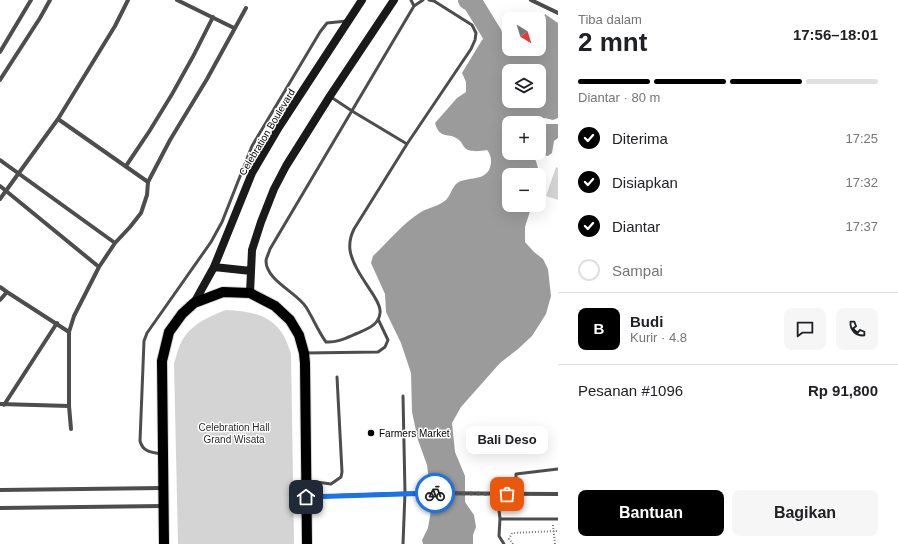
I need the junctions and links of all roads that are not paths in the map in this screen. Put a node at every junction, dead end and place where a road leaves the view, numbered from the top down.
1 (31, 0) edge
2 (50, 0) edge
3 (128, 0) edge
4 (177, 0) edge
5 (362, 0) edge
6 (394, 0) edge
7 (411, 0) edge
8 (423, 0) edge
9 (429, 0) edge
10 (531, 0) edge
11 (414, 6) junction
12 (246, 8) dead end
13 (558, 13) edge
14 (213, 17) junction
15 (349, 21) junction
16 (234, 28) junction
17 (0, 52) edge
18 (0, 80) edge
19 (330, 96) junction
20 (352, 112) junction
21 (58, 119) junction
22 (407, 144) junction
23 (0, 160) edge
24 (126, 166) junction
25 (19, 173) junction
26 (148, 182) junction
27 (0, 186) edge
28 (6, 191) junction
29 (0, 199) edge
30 (115, 243) junction
31 (100, 267) junction
32 (214, 267) junction
33 (250, 271) junction
34 (0, 287) edge
35 (7, 292) junction
36 (250, 293) junction
37 (0, 300) edge
38 (194, 303) junction
39 (378, 319) junction
40 (57, 324) junction
41 (69, 332) junction
42 (304, 353) junction
43 (337, 377) dead end
44 (403, 396) dead end
45 (2, 405) edge
46 (69, 406) junction
47 (71, 429) dead end
48 (163, 454) junction
49 (558, 469) edge
50 (306, 480) junction
51 (163, 488) junction
52 (0, 490) edge
53 (405, 493) junction
54 (497, 494) junction
55 (516, 494) junction
56 (558, 494) edge
57 (306, 497) junction
58 (164, 506) junction
59 (0, 508) edge
60 (500, 519) junction
61 (558, 519) edge
62 (164, 544) edge
63 (307, 544) edge
64 (403, 544) edge
65 (504, 544) edge

1 - 17 street
2 - 18 street
3 - 21 street
4 - 14 street
5 - 15 street, Celebration Boulevard
6 - 19 street
7 - 11 lane
8 - 11 lane
9 - 22 lane
10 - 13 street
11 - 20 lane
12 - 16 street
14 - 16 street
14 - 24 street
15 - 32 street, Celebration Boulevard
15 - 48 lane
16 - 26 street
19 - 20 lane
19 - 33 street
20 - 22 lane
20 - 39 lane
21 - 24 street
21 - 25 street
22 - 39 lane
23 - 25 street
24 - 26 street
25 - 28 street
25 - 30 street
26 - 30 street
27 - 28 street
28 - 29 street
28 - 31 street
30 - 31 street
31 - 41 street
32 - 33 street
32 - 38 street, Celebration Boulevard
33 - 36 street
34 - 35 street
35 - 37 street
35 - 40 street
36 - 38 main road
36 - 42 main road
38 - 48 main road
39 - 42 lane
40 - 41 street
40 - 45 street
41 - 46 street
42 - 50 main road
43 - 50 lane
44 - 53 lane
45 - 46 street
46 - 47 street
48 - 51 main road
49 - 55 lane
50 - 57 main road
51 - 52 street
51 - 58 main road
53 - 54 street
53 - 57 street
53 - 64 lane
54 - 55 street
54 - 60 lane
55 - 56 street
57 - 63 main road
58 - 59 street
58 - 62 main road
60 - 61 lane
60 - 65 lane

